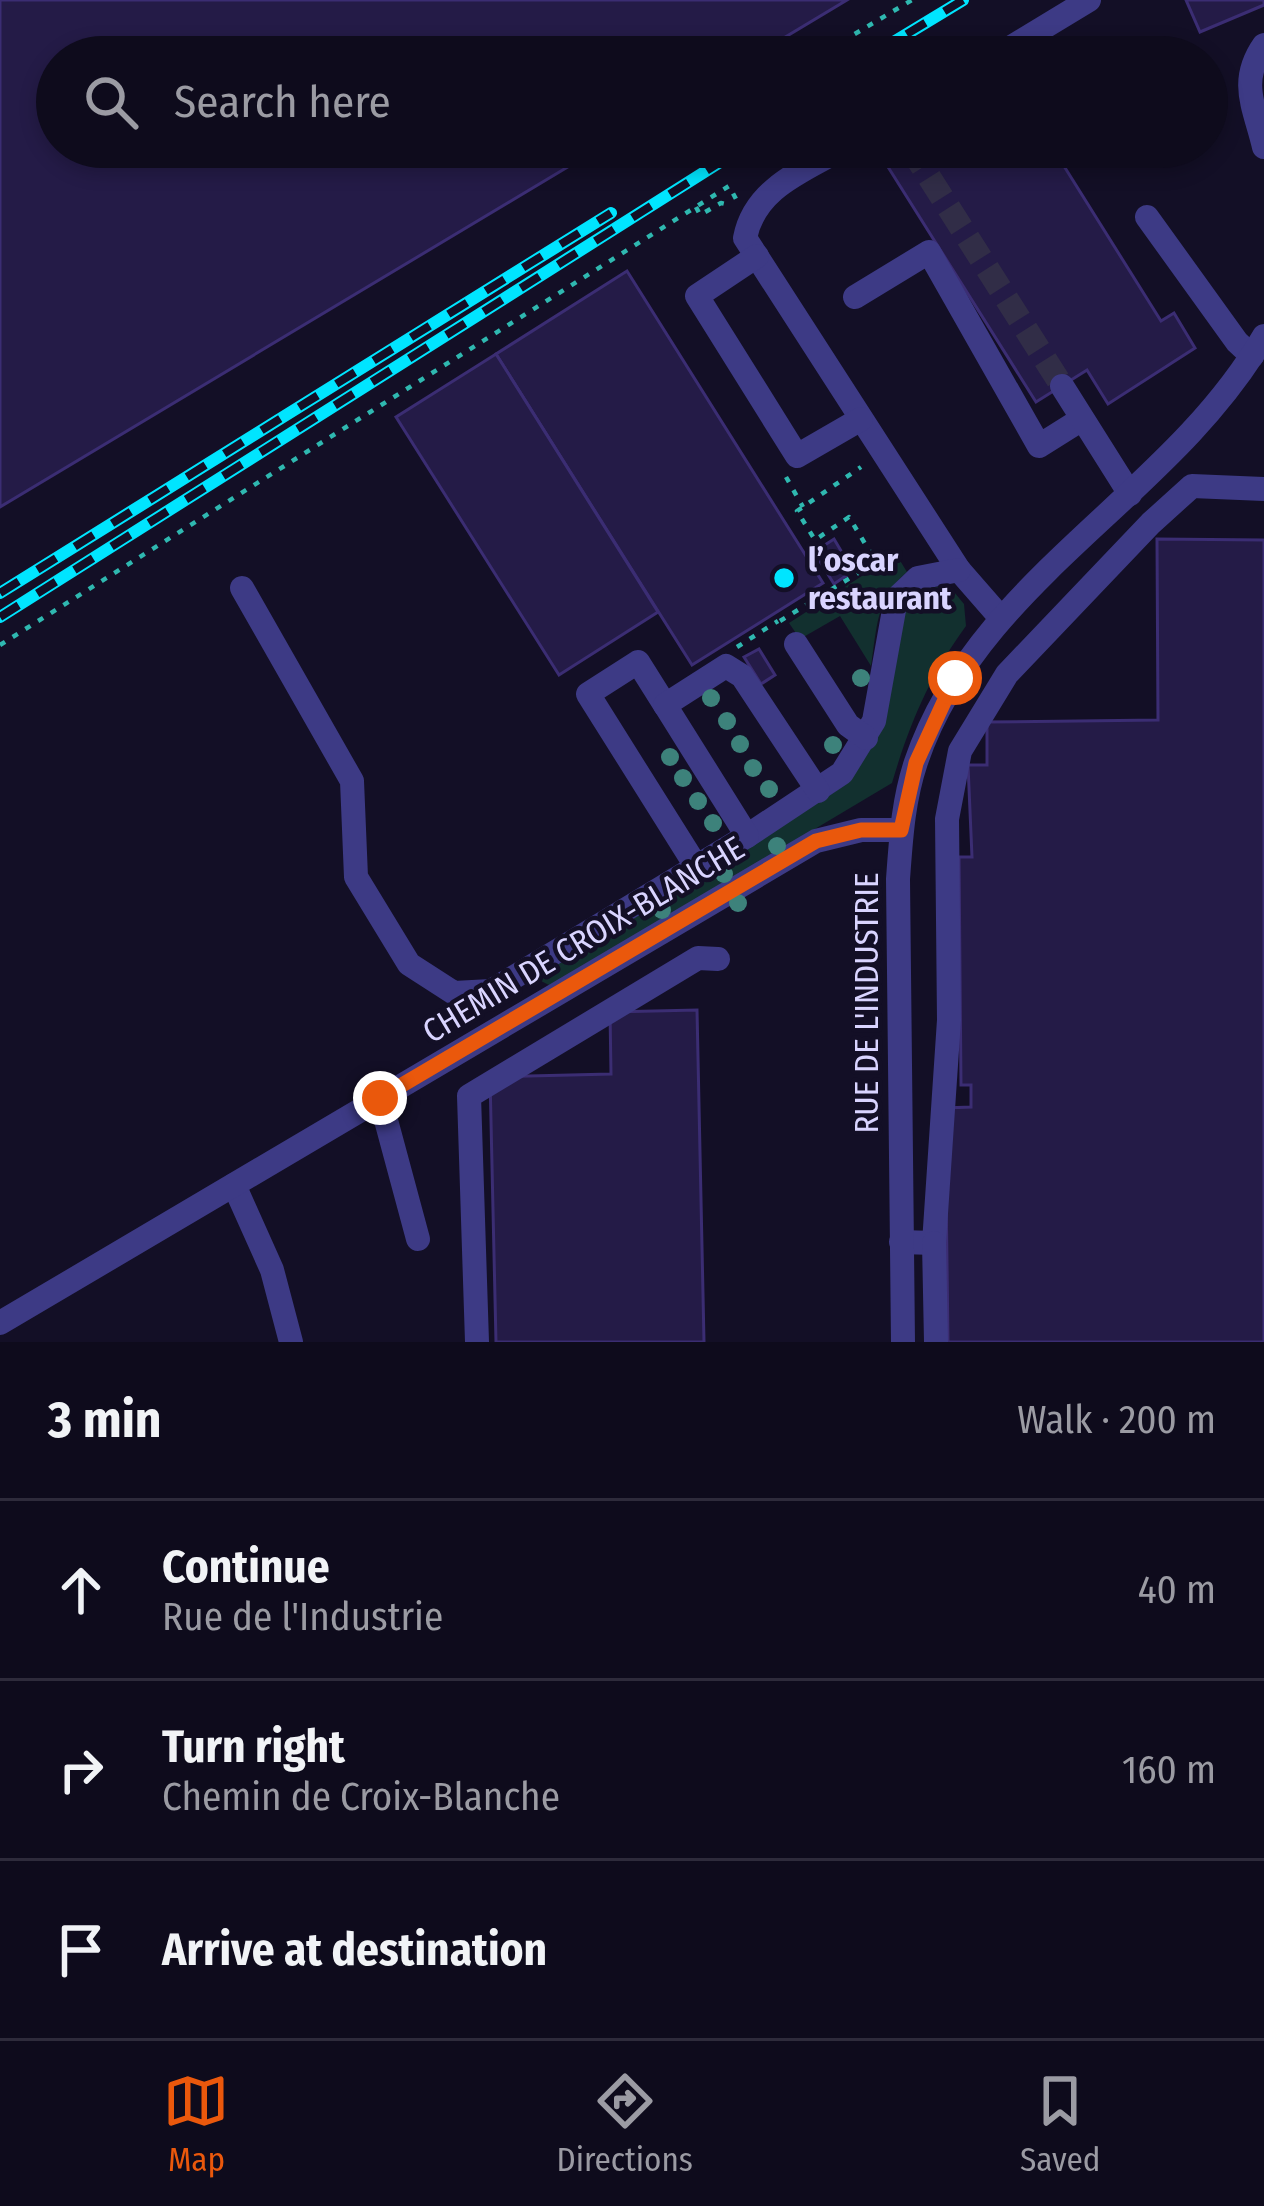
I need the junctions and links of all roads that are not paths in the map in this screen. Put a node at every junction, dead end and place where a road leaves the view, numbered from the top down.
1 (1089, 0) edge
2 (1030, 36) edge
3 (1264, 45) edge
4 (1264, 147) edge
5 (808, 168) edge
6 (1147, 217) dead end
7 (751, 236) junction
8 (855, 297) dead end
9 (1258, 346) edge
10 (1061, 386) tunnel mouth
11 (861, 418) junction
12 (1082, 418) junction
13 (1264, 489) edge
14 (1130, 494) junction
15 (959, 570) junction
16 (242, 588) dead end
17 (1000, 617) junction
18 (796, 644) road end
19 (665, 705) junction
20 (866, 738) junction
21 (818, 791) junction
22 (901, 830) junction
23 (747, 836) junction
24 (696, 866) junction
25 (718, 959) dead end
26 (380, 1098) junction
27 (234, 1185) junction
28 (418, 1239) dead end
29 (901, 1243) junction
30 (934, 1243) junction
31 (0, 1323) edge
32 (291, 1342) edge
33 (477, 1342) edge
34 (903, 1342) edge
35 (936, 1342) edge

1 - 2 street
3 - 4 street
5 - 7 street
6 - 9 street
7 - 11 street
7 - 11 street
8 - 12 street
9 - 14 street, RUE DE L'INDUSTRIE
10 - 12 street
11 - 15 street
12 - 14 street
13 - 30 street
14 - 17 street, RUE DE L'INDUSTRIE
15 - 17 street
15 - 20 street
16 - 24 street
17 - 22 street, RUE DE L'INDUSTRIE
18 - 20 street
19 - 21 street
19 - 23 street
19 - 24 street
20 - 21 street
21 - 23 street
22 - 26 street, CHEMIN DE CROIX-BLANCHE
22 - 29 street, RUE DE L'INDUSTRIE
23 - 24 street
25 - 33 street
26 - 27 street, CHEMIN DE CROIX-BLANCHE
26 - 28 street
27 - 31 street, CHEMIN DE CROIX-BLANCHE
27 - 32 street
29 - 30 street
29 - 34 street, RUE DE L'INDUSTRIE
30 - 35 street

